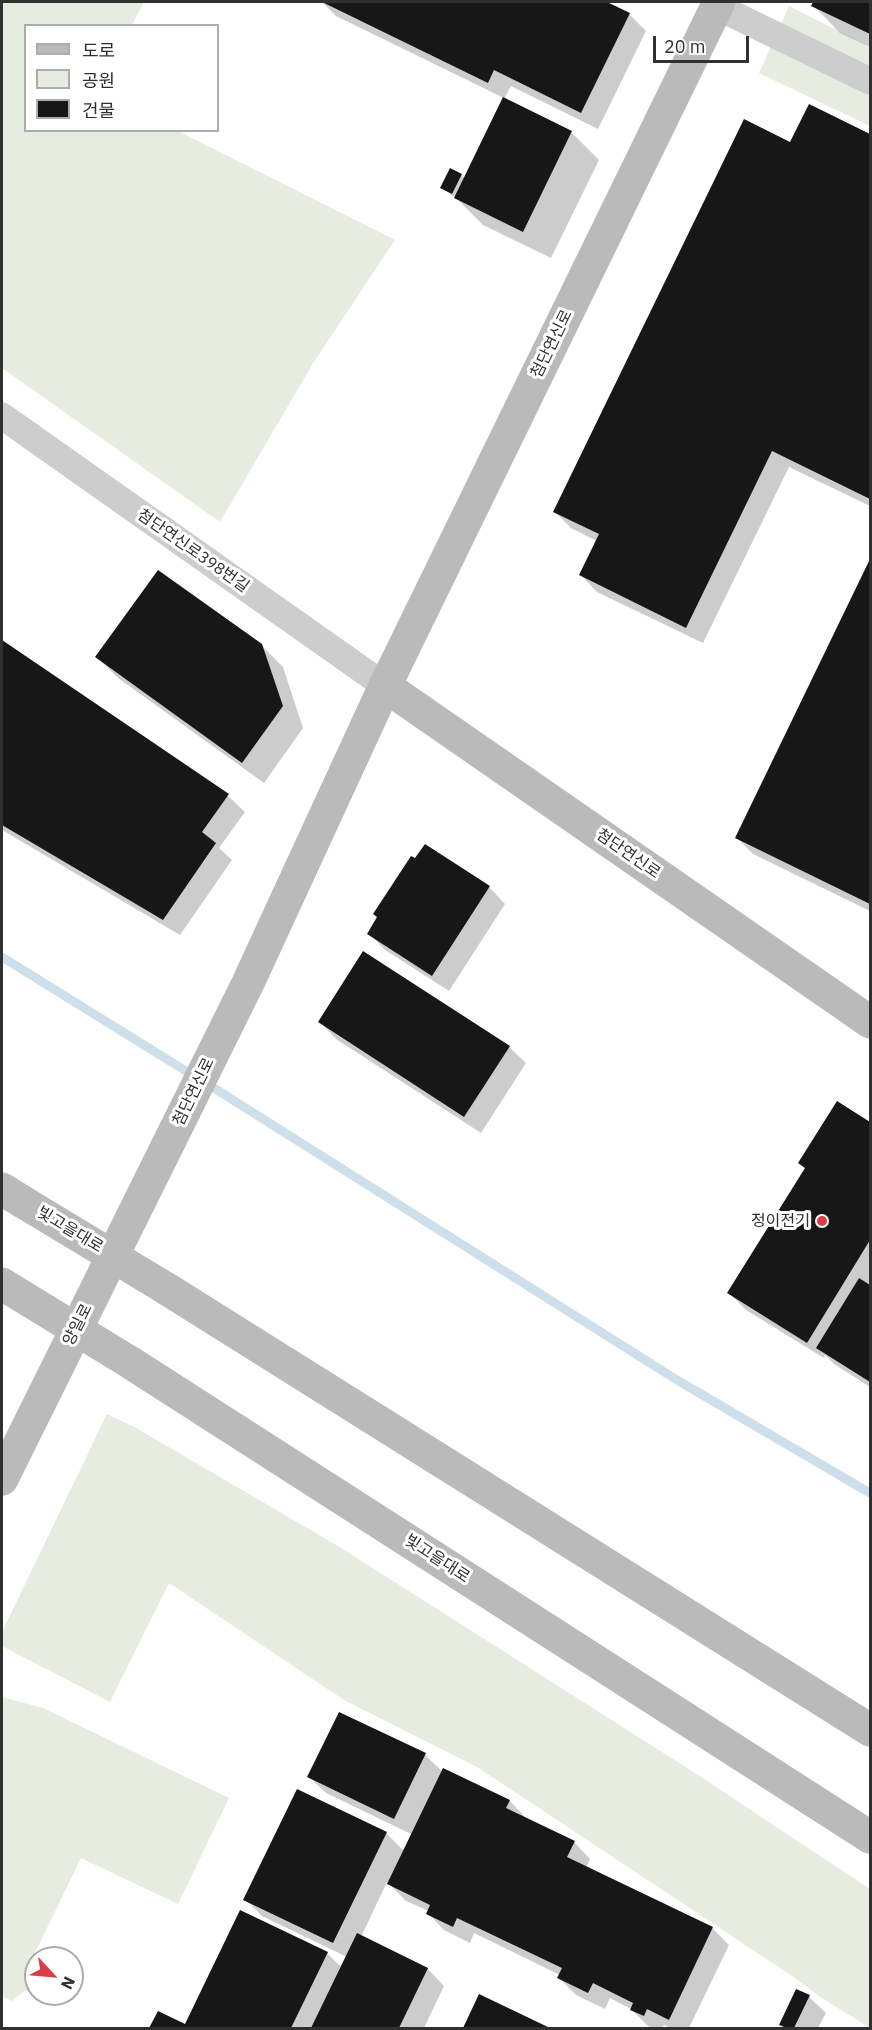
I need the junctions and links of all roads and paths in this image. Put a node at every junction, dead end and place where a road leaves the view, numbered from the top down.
1 (717, 4) edge
2 (870, 81) edge
3 (2, 416) edge
4 (385, 686) junction
5 (870, 1022) edge
6 (155, 1172) joint
7 (12, 1195) edge
8 (2, 1284) edge
9 (2, 1479) edge
10 (870, 1730) edge
11 (870, 1837) edge

1 - 2 street
1 - 4 main road, 첨단연신로
3 - 4 street, 첨단연신로398번길
4 - 5 main road, 첨단연신로
4 - 6 main road, 첨단연신로
6 - 9 main road, 양일로
7 - 10 main road, 빛고을대로, bridge
8 - 11 main road, 빛고을대로, bridge

